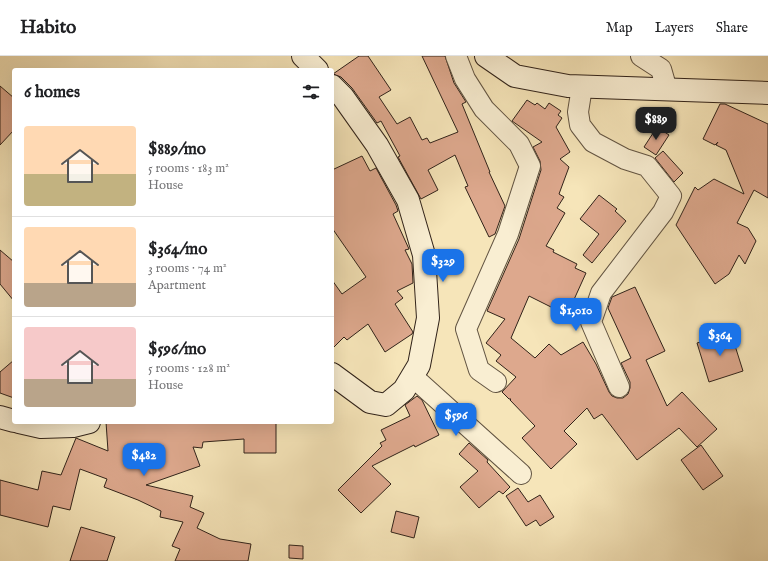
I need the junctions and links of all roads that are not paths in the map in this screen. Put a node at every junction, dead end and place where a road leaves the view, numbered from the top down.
1 (303, 56) edge
2 (456, 56) edge
3 (486, 56) edge
4 (641, 56) edge
5 (315, 68) edge
6 (582, 87) junction
7 (334, 88) edge
8 (667, 90) junction
9 (768, 93) edge
10 (334, 375) edge
11 (412, 376) junction
12 (496, 382) dead end
13 (619, 387) dead end
14 (0, 417) edge
15 (12, 420) edge
16 (28, 424) edge
17 (81, 424) edge
18 (521, 474) dead end

1 - 5 street
2 - 12 street
3 - 6 street
4 - 8 street
6 - 8 street
6 - 13 street
7 - 11 street
8 - 9 street
10 - 11 street
11 - 18 street
14 - 15 street
16 - 17 street

